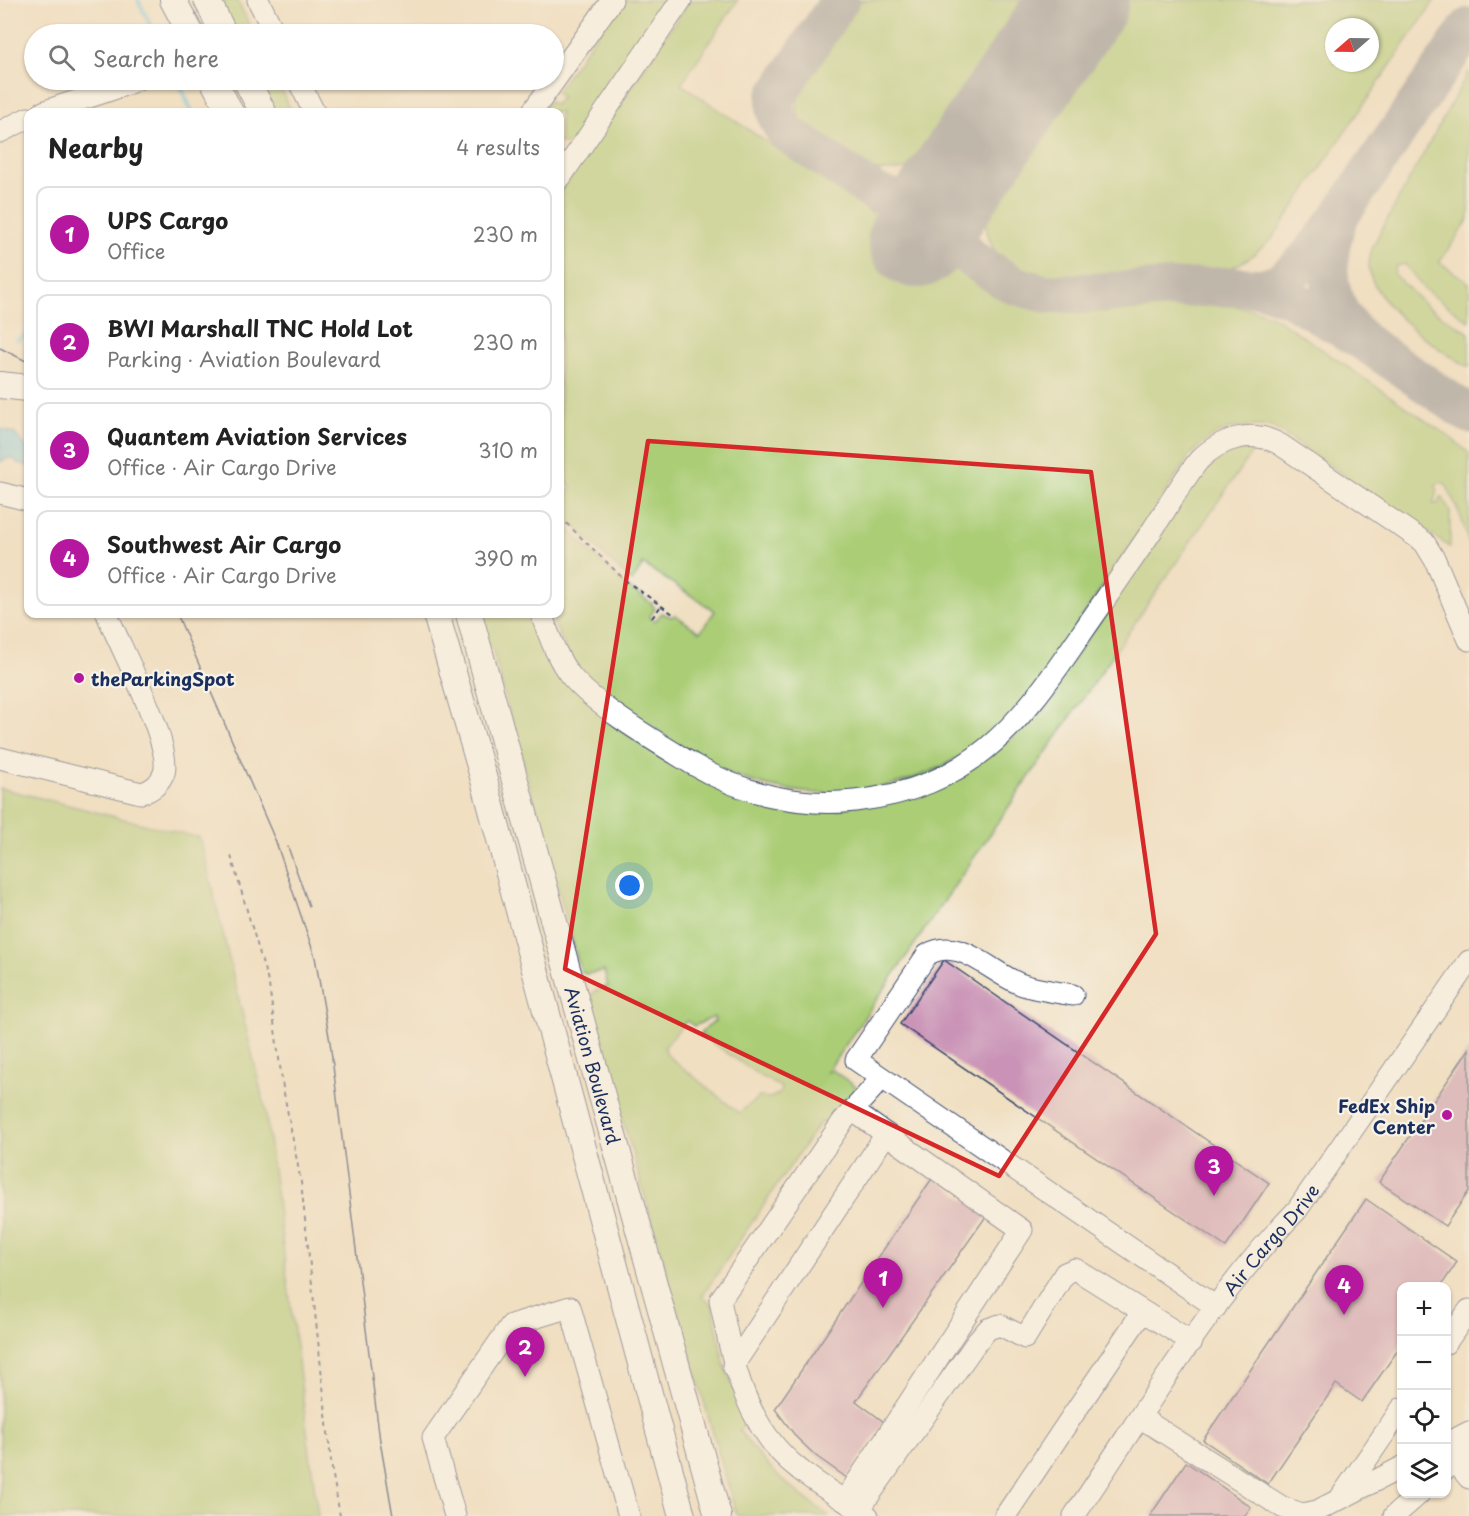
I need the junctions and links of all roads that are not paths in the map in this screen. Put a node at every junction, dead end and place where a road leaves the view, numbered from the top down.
1 (173, 0) edge
2 (207, 0) edge
3 (258, 0) edge
4 (612, 0) edge
5 (681, 0) edge
6 (186, 24) edge
7 (219, 24) edge
8 (270, 24) edge
9 (564, 67) edge
10 (115, 90) edge
11 (216, 90) edge
12 (218, 90) edge
13 (251, 90) edge
14 (303, 90) edge
15 (548, 90) edge
16 (55, 108) edge
17 (223, 108) edge
18 (228, 108) edge
19 (261, 108) edge
20 (312, 108) edge
21 (535, 108) edge
22 (24, 120) edge
23 (0, 132) edge
24 (564, 172) edge
25 (0, 385) edge
26 (24, 388) edge
27 (0, 493) edge
28 (24, 499) edge
29 (109, 618) edge
30 (437, 618) edge
31 (470, 618) edge
32 (543, 618) edge
33 (1469, 640) edge
34 (0, 758) edge
35 (1469, 961) edge
36 (1073, 995) dead end
37 (882, 1078) junction
38 (853, 1111) junction
39 (886, 1134) junction
40 (1216, 1307) junction
41 (1469, 1310) edge
42 (1147, 1314) junction
43 (1450, 1336) edge
44 (1192, 1342) junction
45 (733, 1366) junction
46 (1397, 1414) edge
47 (1141, 1418) junction
48 (1469, 1432) edge
49 (1454, 1456) edge
50 (1397, 1469) edge
51 (1469, 1478) edge
52 (1414, 1498) edge
53 (1339, 1500) junction
54 (857, 1509) edge
55 (718, 1511) edge
56 (1302, 1515) edge
57 (454, 1516) edge
58 (630, 1516) edge
59 (682, 1516) edge
60 (1005, 1516) edge
61 (1074, 1516) edge
62 (1394, 1516) edge

1 - 6 main road
2 - 7 main road
3 - 8 street
4 - 9 street
5 - 24 street
10 - 16 street
11 - 17 main road
12 - 18 main road
13 - 19 main road
14 - 20 street
15 - 21 street
22 - 23 street
25 - 26 main road
27 - 28 street
29 - 34 street
30 - 59 main road, Aviation Boulevard
31 - 55 main road, Aviation Boulevard
32 - 33 street
35 - 40 street, Air Cargo Drive
36 - 37 street
37 - 38 street
37 - 40 street
38 - 39 street
38 - 45 street
39 - 45 street
39 - 54 street
40 - 44 street, Air Cargo Drive
41 - 43 street
42 - 44 street
42 - 54 street
42 - 60 street
44 - 47 street, Air Cargo Drive
45 - 54 street
46 - 53 street
47 - 56 street
47 - 61 street, Air Cargo Drive
48 - 49 street
49 - 51 street
50 - 53 street
52 - 62 street
53 - 56 street
57 - 58 street

